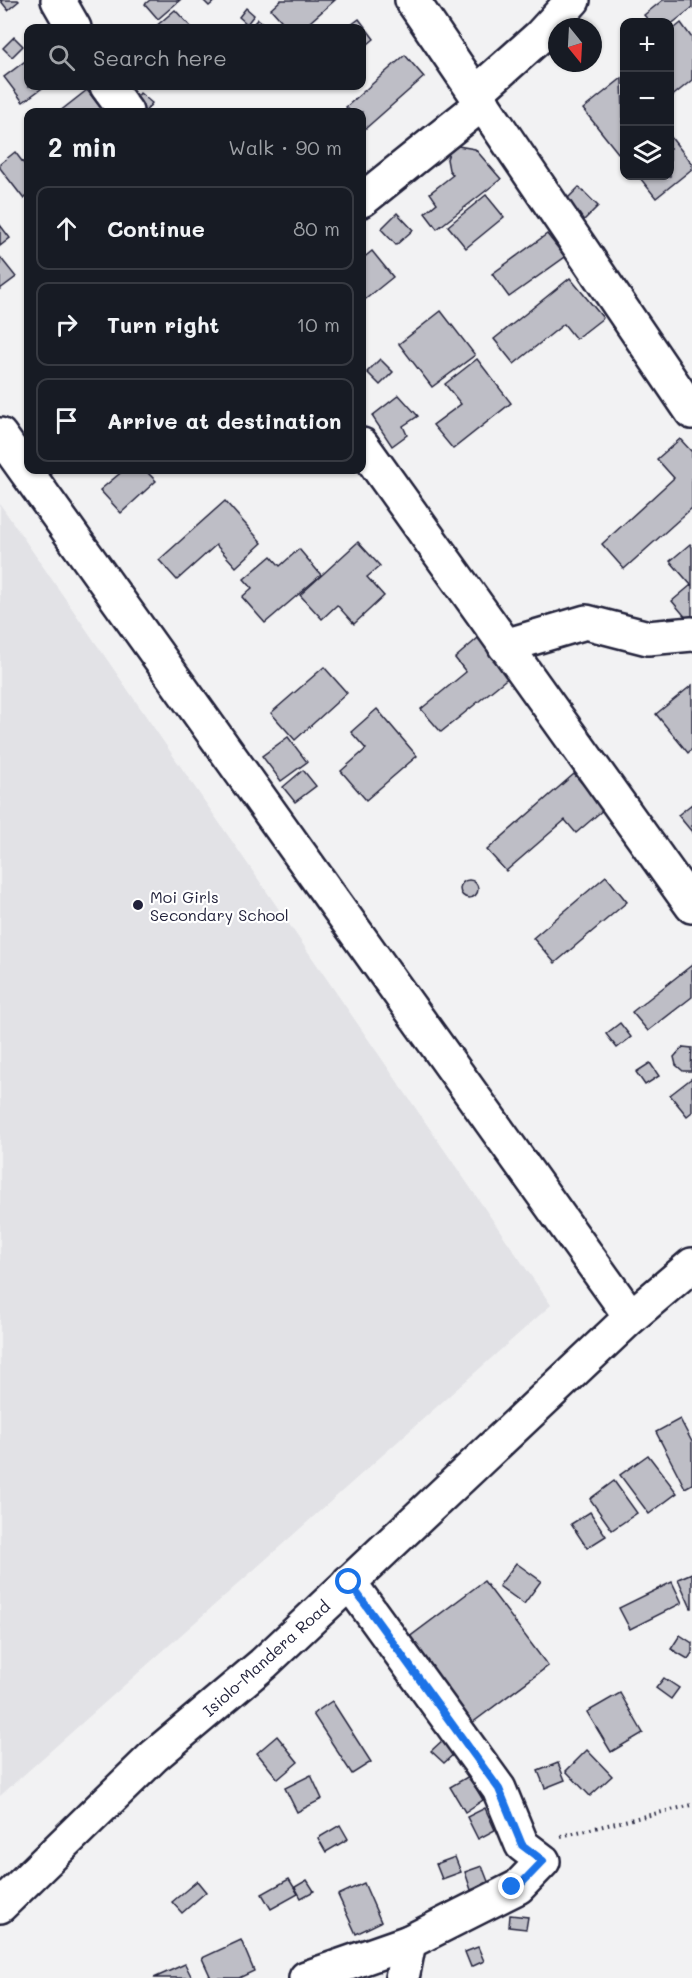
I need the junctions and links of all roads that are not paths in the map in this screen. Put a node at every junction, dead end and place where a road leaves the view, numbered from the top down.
1 (58, 0) edge
2 (412, 0) edge
3 (573, 0) edge
4 (72, 24) edge
5 (110, 90) edge
6 (479, 98) junction
7 (123, 108) edge
8 (366, 197) edge
9 (692, 412) edge
10 (15, 447) edge
11 (366, 451) edge
12 (24, 460) edge
13 (34, 474) edge
14 (692, 634) edge
15 (505, 646) junction
16 (692, 906) edge
17 (692, 1265) edge
18 (631, 1317) junction
19 (349, 1582) junction
20 (0, 1906) edge
21 (409, 1942) junction
22 (306, 1978) edge
23 (402, 1978) edge

1 - 4 main road
2 - 6 main road
3 - 6 main road
5 - 7 main road
6 - 8 main road
6 - 9 main road
10 - 12 main road
11 - 15 main road
13 - 18 main road
14 - 15 main road
15 - 16 main road
17 - 18 main road, Isiolo-Mandera Road
18 - 19 main road, Isiolo-Mandera Road
19 - 20 main road, Isiolo-Mandera Road
19 - 21 main road
21 - 22 main road
21 - 23 main road

